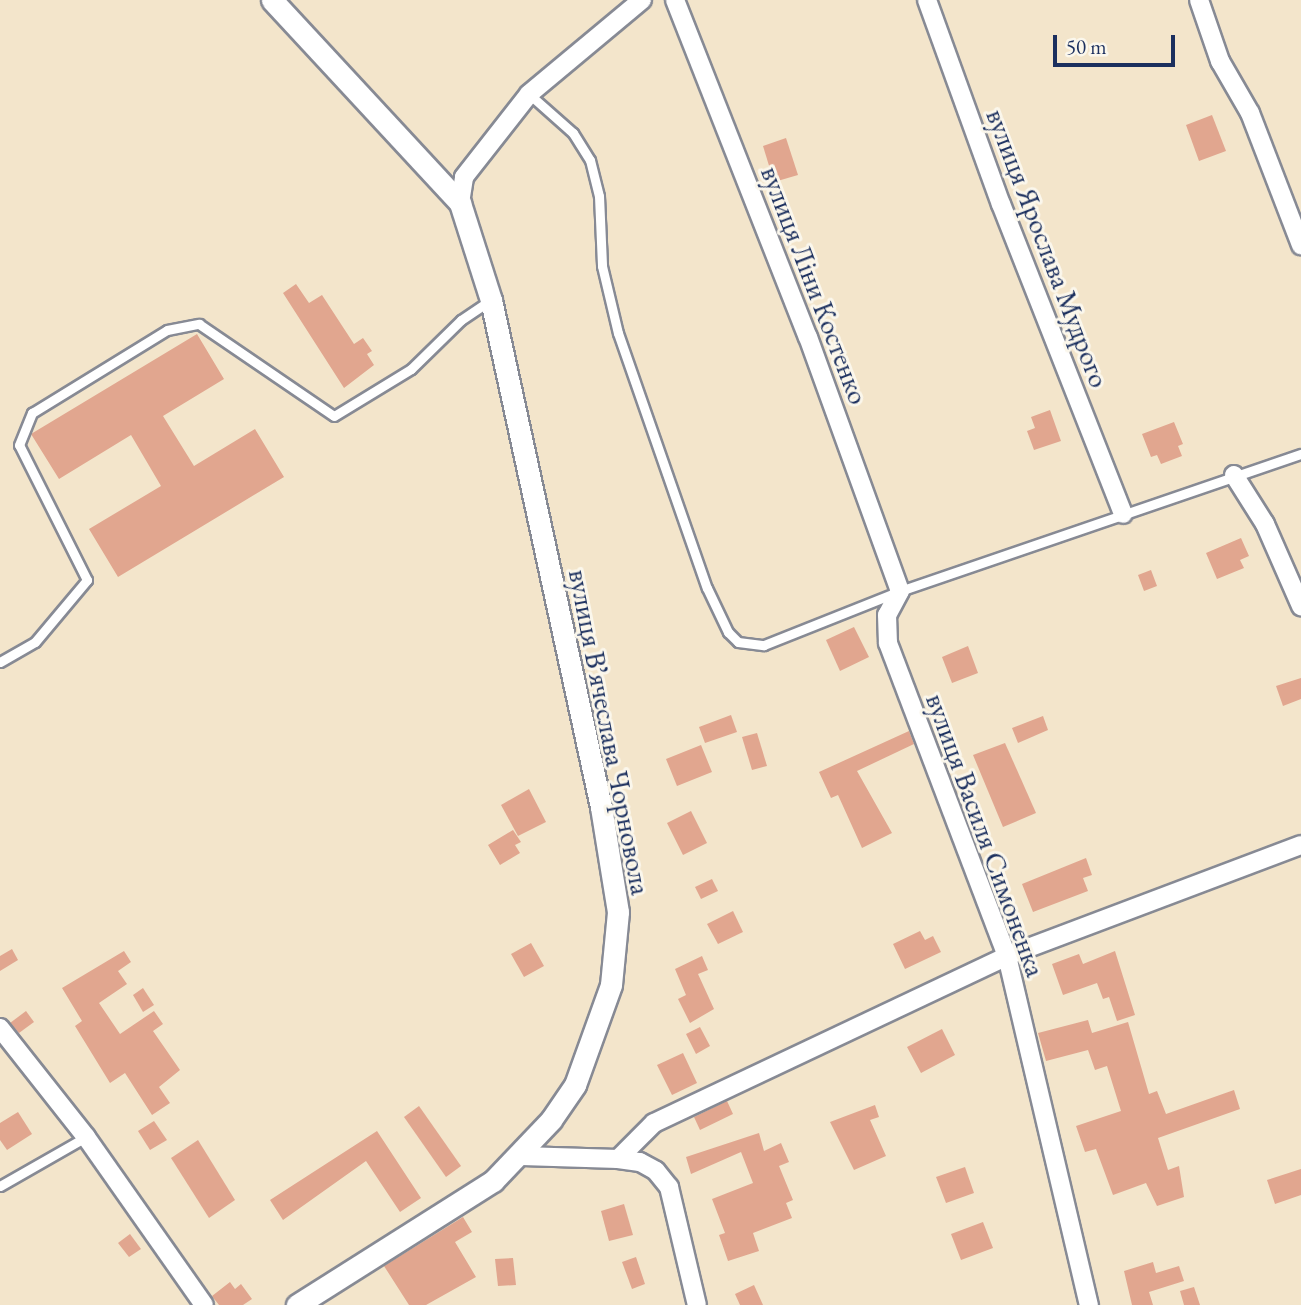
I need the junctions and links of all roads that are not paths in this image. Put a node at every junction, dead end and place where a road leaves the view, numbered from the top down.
1 (272, 0) edge
2 (642, 0) edge
3 (676, 0) edge
4 (927, 0) edge
5 (1199, 0) edge
6 (529, 94) junction
7 (460, 203) junction
8 (1301, 245) edge
9 (491, 300) junction
10 (1301, 454) edge
11 (1234, 475) junction
12 (1123, 514) junction
13 (900, 591) junction
14 (1301, 606) edge
15 (0, 662) edge
16 (1301, 845) edge
17 (1007, 957) junction
18 (0, 1028) edge
19 (86, 1138) junction
20 (522, 1156) junction
21 (618, 1159) junction
22 (0, 1186) edge
23 (204, 1305) edge
24 (297, 1305) edge
25 (697, 1305) edge
26 (1090, 1305) edge

1 - 7 street
2 - 6 street
3 - 13 street, вулиця Ліни Костенко
4 - 12 street, вулиця Ярослава Мудрого
5 - 8 street
6 - 7 street
6 - 13 lane
7 - 9 street, вулиця Вʼячеслава Чорновола
9 - 15 lane
9 - 20 street, вулиця Вʼячеслава Чорновола
10 - 11 lane
11 - 12 lane
11 - 14 street
12 - 13 lane
13 - 17 street, вулиця Василя Симоненка
16 - 17 street
17 - 21 street
17 - 26 street, вулиця Василя Симоненка
18 - 19 street
19 - 22 lane
19 - 23 street
20 - 21 street
20 - 24 street, вулиця Вʼячеслава Чорновола
21 - 25 street

